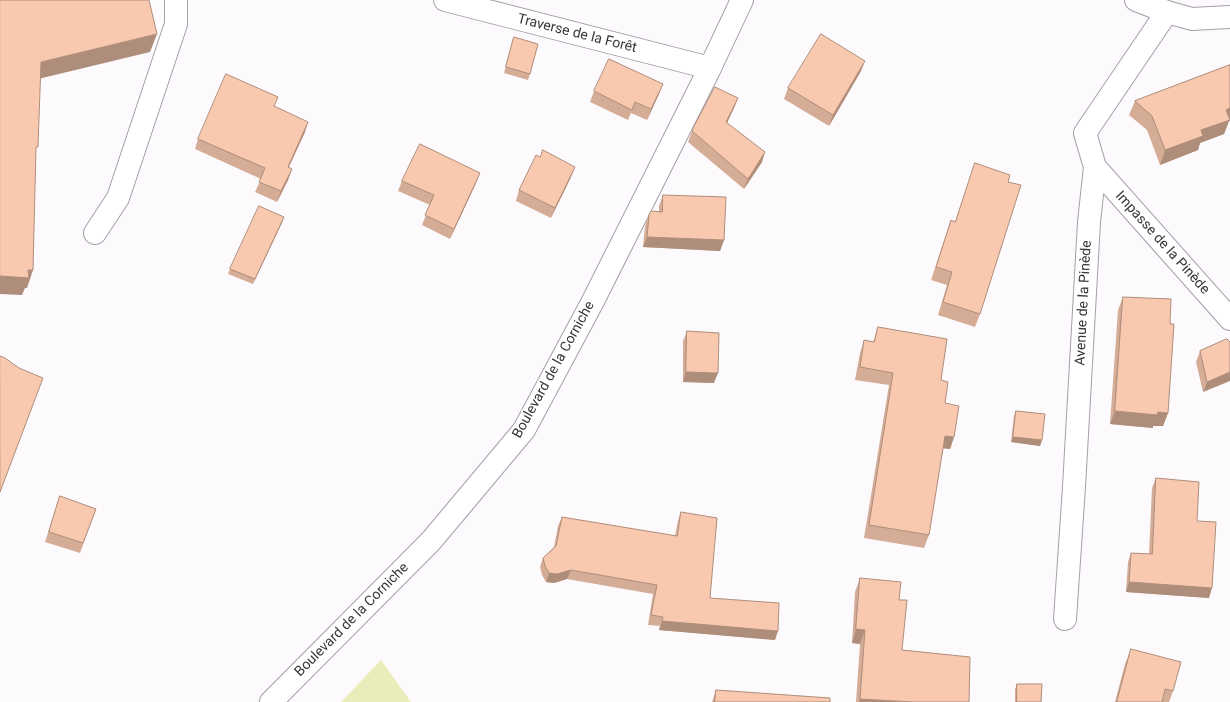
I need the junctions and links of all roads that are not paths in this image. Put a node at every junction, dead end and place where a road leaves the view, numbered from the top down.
1 (176, 0) edge
2 (445, 0) edge
3 (742, 0) edge
4 (1136, 0) edge
5 (1166, 12) junction
6 (1230, 17) edge
7 (710, 68) junction
8 (1095, 167) junction
9 (95, 233) dead end
10 (1230, 319) edge
11 (1065, 619) dead end
12 (271, 702) edge

1 - 9 street
2 - 7 street, Traverse de la Forêt
3 - 7 street, Boulevard de la Corniche
4 - 5 street
5 - 6 street
5 - 8 street, Avenue de la Pinède
7 - 12 street, Boulevard de la Corniche
8 - 10 street, Impasse de la Pinède
8 - 11 street, Avenue de la Pinède

